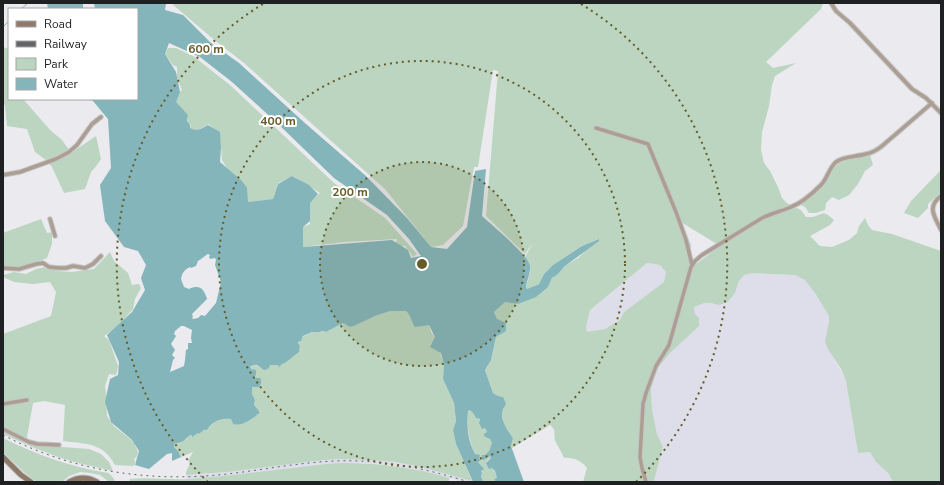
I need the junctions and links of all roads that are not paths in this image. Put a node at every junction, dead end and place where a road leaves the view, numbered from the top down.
1 (831, 3) edge
2 (932, 103) junction
3 (941, 113) edge
4 (101, 118) dead end
5 (596, 128) dead end
6 (3, 175) edge
7 (941, 196) edge
8 (50, 220) dead end
9 (941, 230) edge
10 (55, 236) dead end
11 (102, 256) dead end
12 (692, 265) junction
13 (3, 268) edge
14 (26, 400) dead end
15 (3, 404) edge
16 (3, 429) edge
17 (59, 446) dead end
18 (3, 457) edge
19 (31, 482) edge
20 (69, 482) edge
21 (97, 482) edge
22 (646, 482) edge

1 - 2 street
2 - 3 street
2 - 12 street
4 - 6 street
5 - 12 street
7 - 9 street
8 - 10 street
11 - 13 street
12 - 22 street
14 - 15 street
16 - 17 street
18 - 19 street
20 - 21 street

